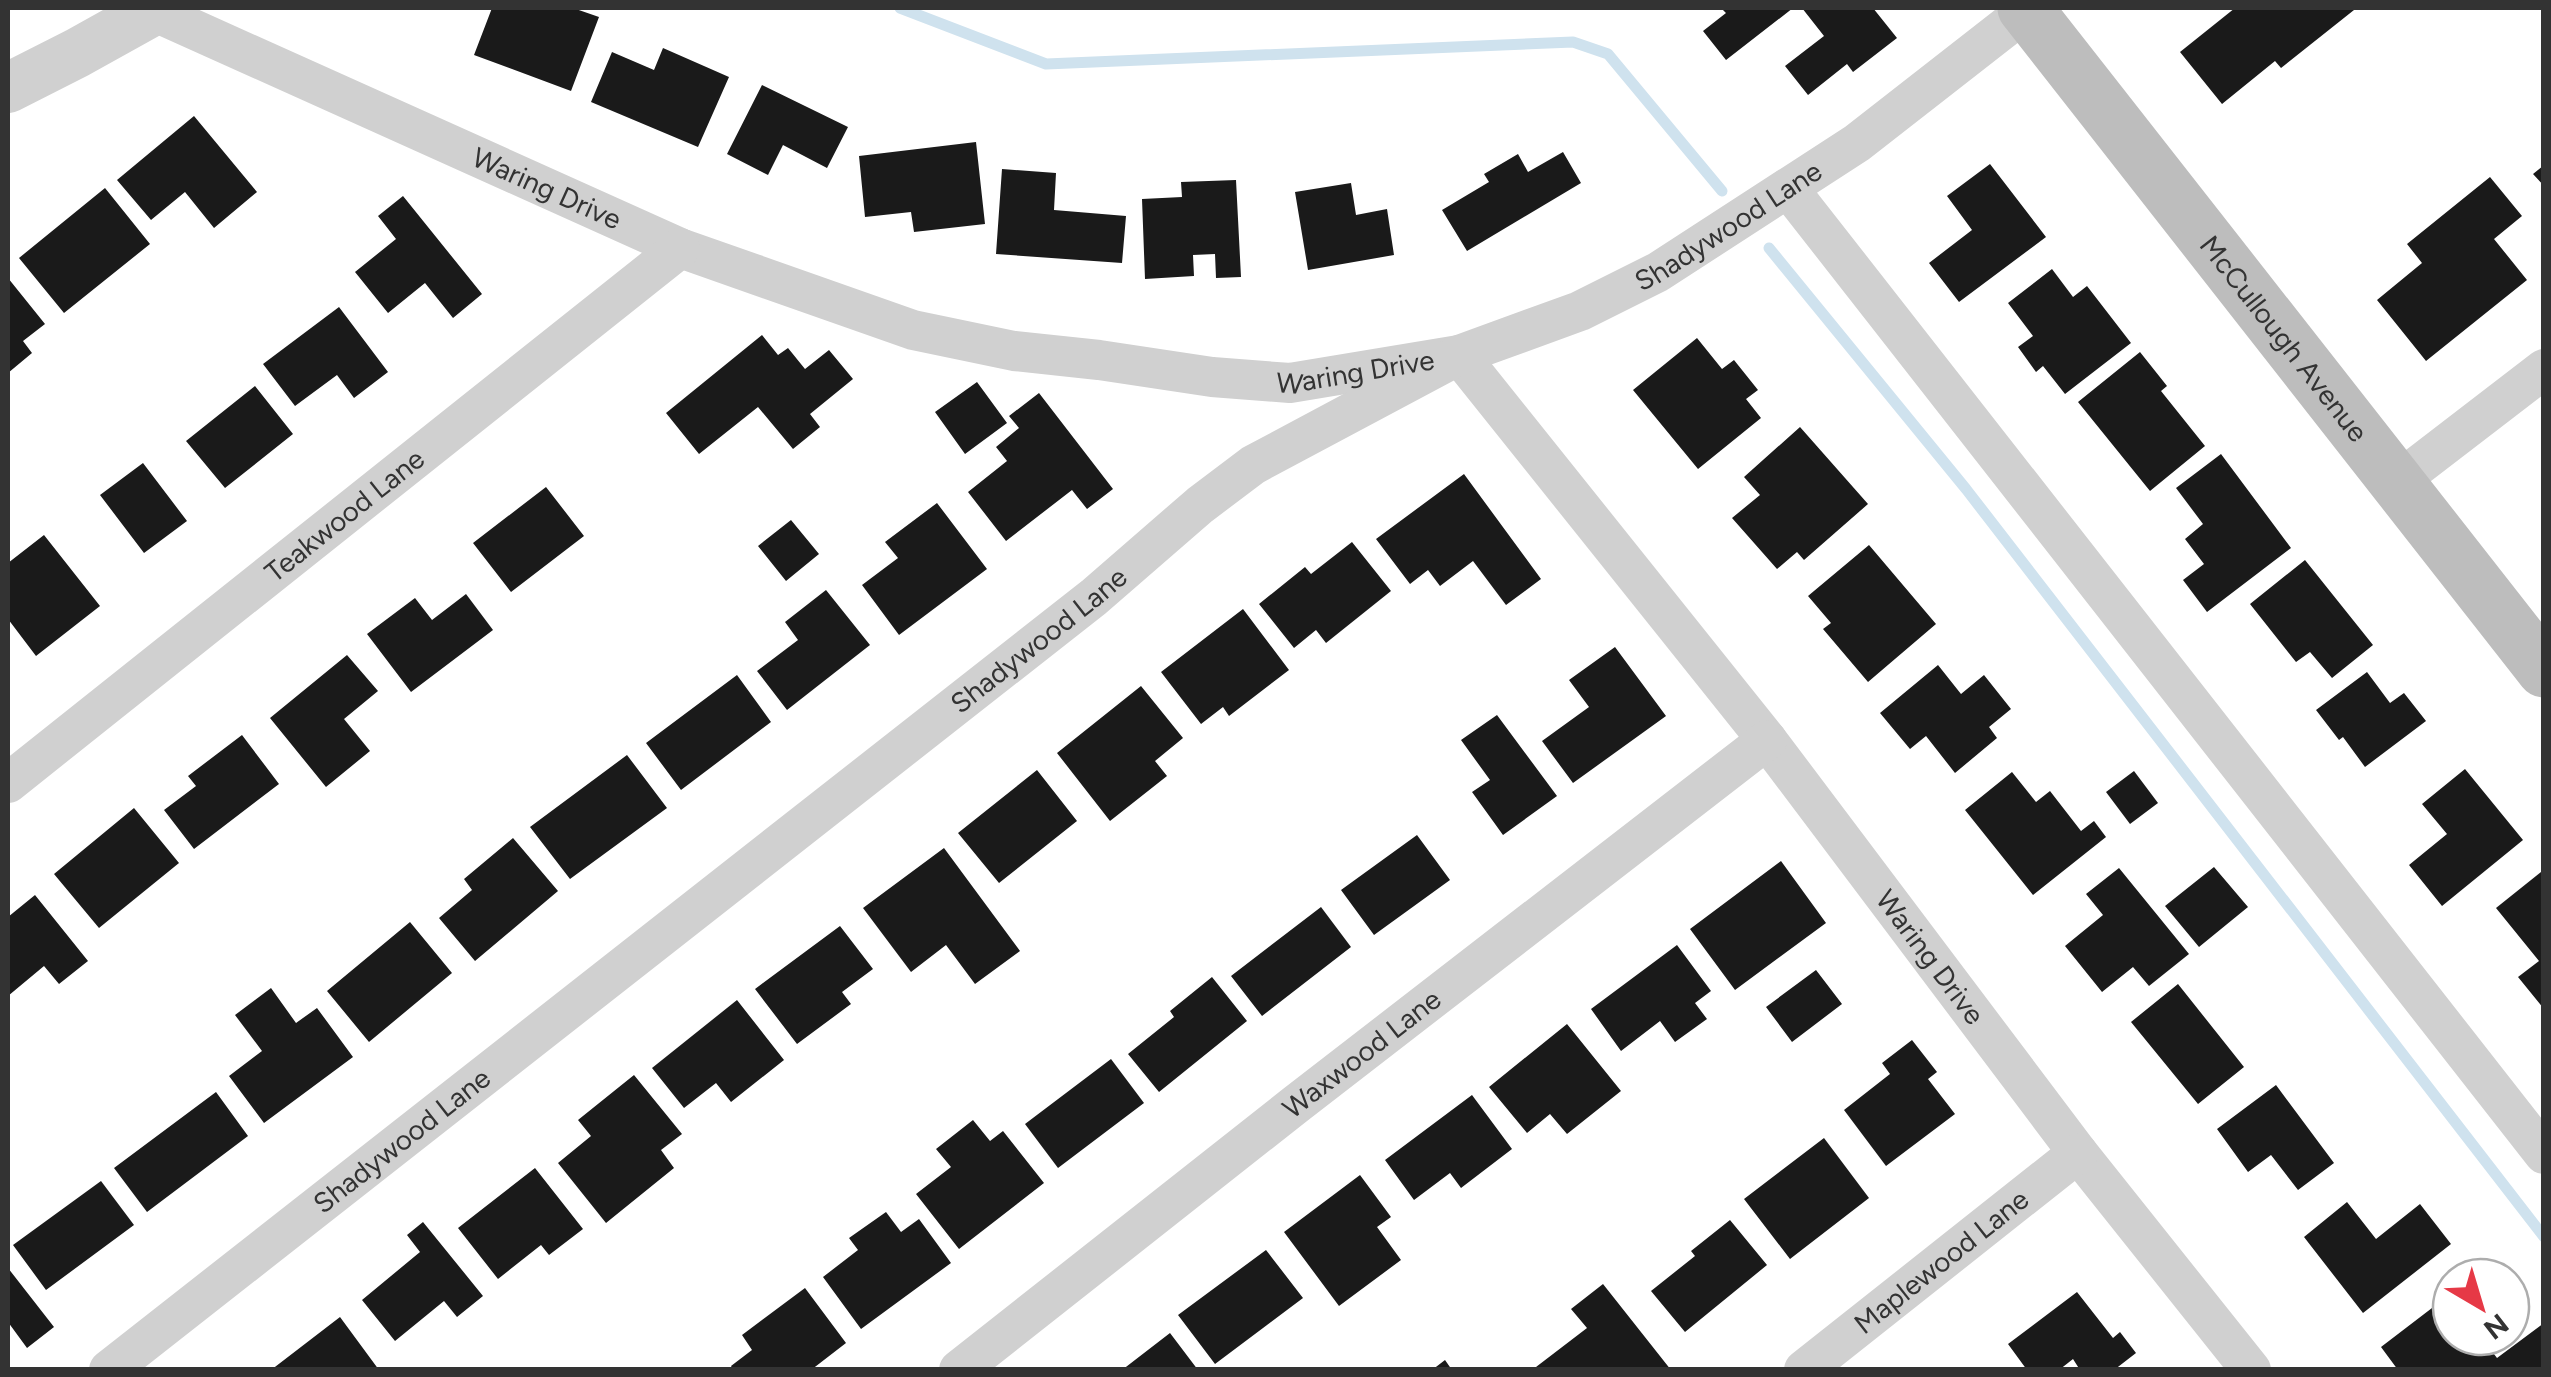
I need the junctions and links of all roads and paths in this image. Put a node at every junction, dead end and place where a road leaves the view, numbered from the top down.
1 (2028, 8) edge
2 (155, 9) edge
3 (8, 88) edge
4 (1788, 188) junction
5 (680, 248) junction
6 (1459, 355) junction
7 (2544, 369) edge
8 (2396, 482) junction
9 (2544, 670) edge
10 (1767, 740) junction
11 (8, 783) edge
12 (2078, 1153) junction
13 (2544, 1154) edge
14 (109, 1370) edge
15 (959, 1370) edge
16 (1804, 1370) edge
17 (2251, 1370) edge

1 - 4 street, Shadywood Lane
1 - 8 main road, McCullough Avenue
2 - 3 street
2 - 5 street, Waring Drive
4 - 6 street, Shadywood Lane
4 - 13 street
5 - 6 street, Waring Drive
5 - 11 street, Teakwood Lane
6 - 10 street, Waring Drive
6 - 14 street, Shadywood Lane
7 - 8 street
8 - 9 main road, McCullough Avenue
10 - 12 street, Waring Drive
10 - 15 street, Waxwood Lane
12 - 16 street, Maplewood Lane
12 - 17 street, Waring Drive

